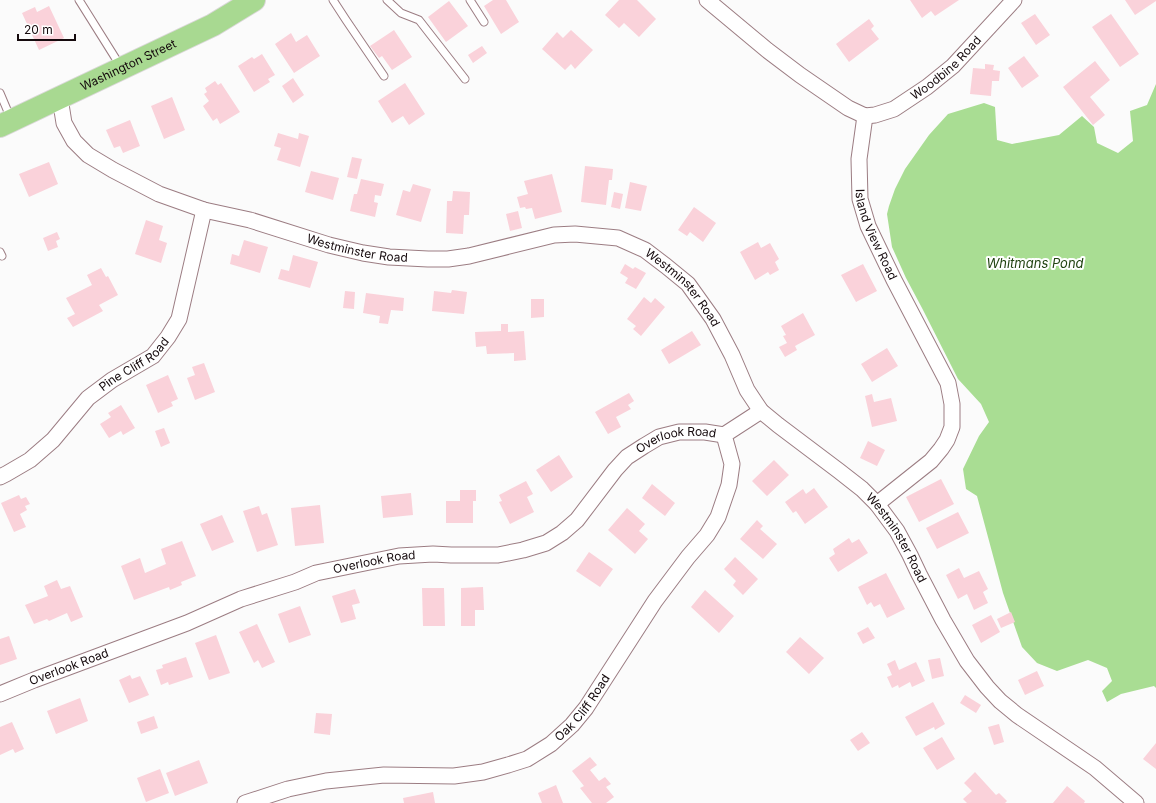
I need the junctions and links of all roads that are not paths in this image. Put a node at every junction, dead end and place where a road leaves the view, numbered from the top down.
1 (79, 0) edge
2 (254, 0) edge
3 (333, 0) edge
4 (388, 0) edge
5 (470, 0) edge
6 (707, 0) edge
7 (1014, 0) edge
8 (484, 22) dead end
9 (122, 69) junction
10 (384, 76) dead end
11 (465, 79) dead end
12 (0, 93) edge
13 (60, 98) junction
14 (866, 116) junction
15 (6, 124) edge
16 (204, 210) junction
17 (761, 411) junction
18 (724, 435) junction
19 (0, 477) edge
20 (877, 504) junction
21 (0, 694) edge
22 (245, 803) edge
23 (1136, 803) edge

1 - 9 lane
2 - 9 main road, Washington Street
3 - 10 lane
4 - 11 lane
5 - 8 lane
6 - 14 street
7 - 14 street, Woodbine Road
9 - 13 main road, Washington Street
12 - 15 lane
13 - 15 main road, Washington Street
13 - 16 street, Westminster Road
14 - 20 street, Island View Road
16 - 17 street, Westminster Road
16 - 19 street, Pine Cliff Road
17 - 18 street
17 - 20 street, Westminster Road
18 - 21 street, Overlook Road
18 - 22 street, Oak Cliff Road
20 - 23 street, Westminster Road

